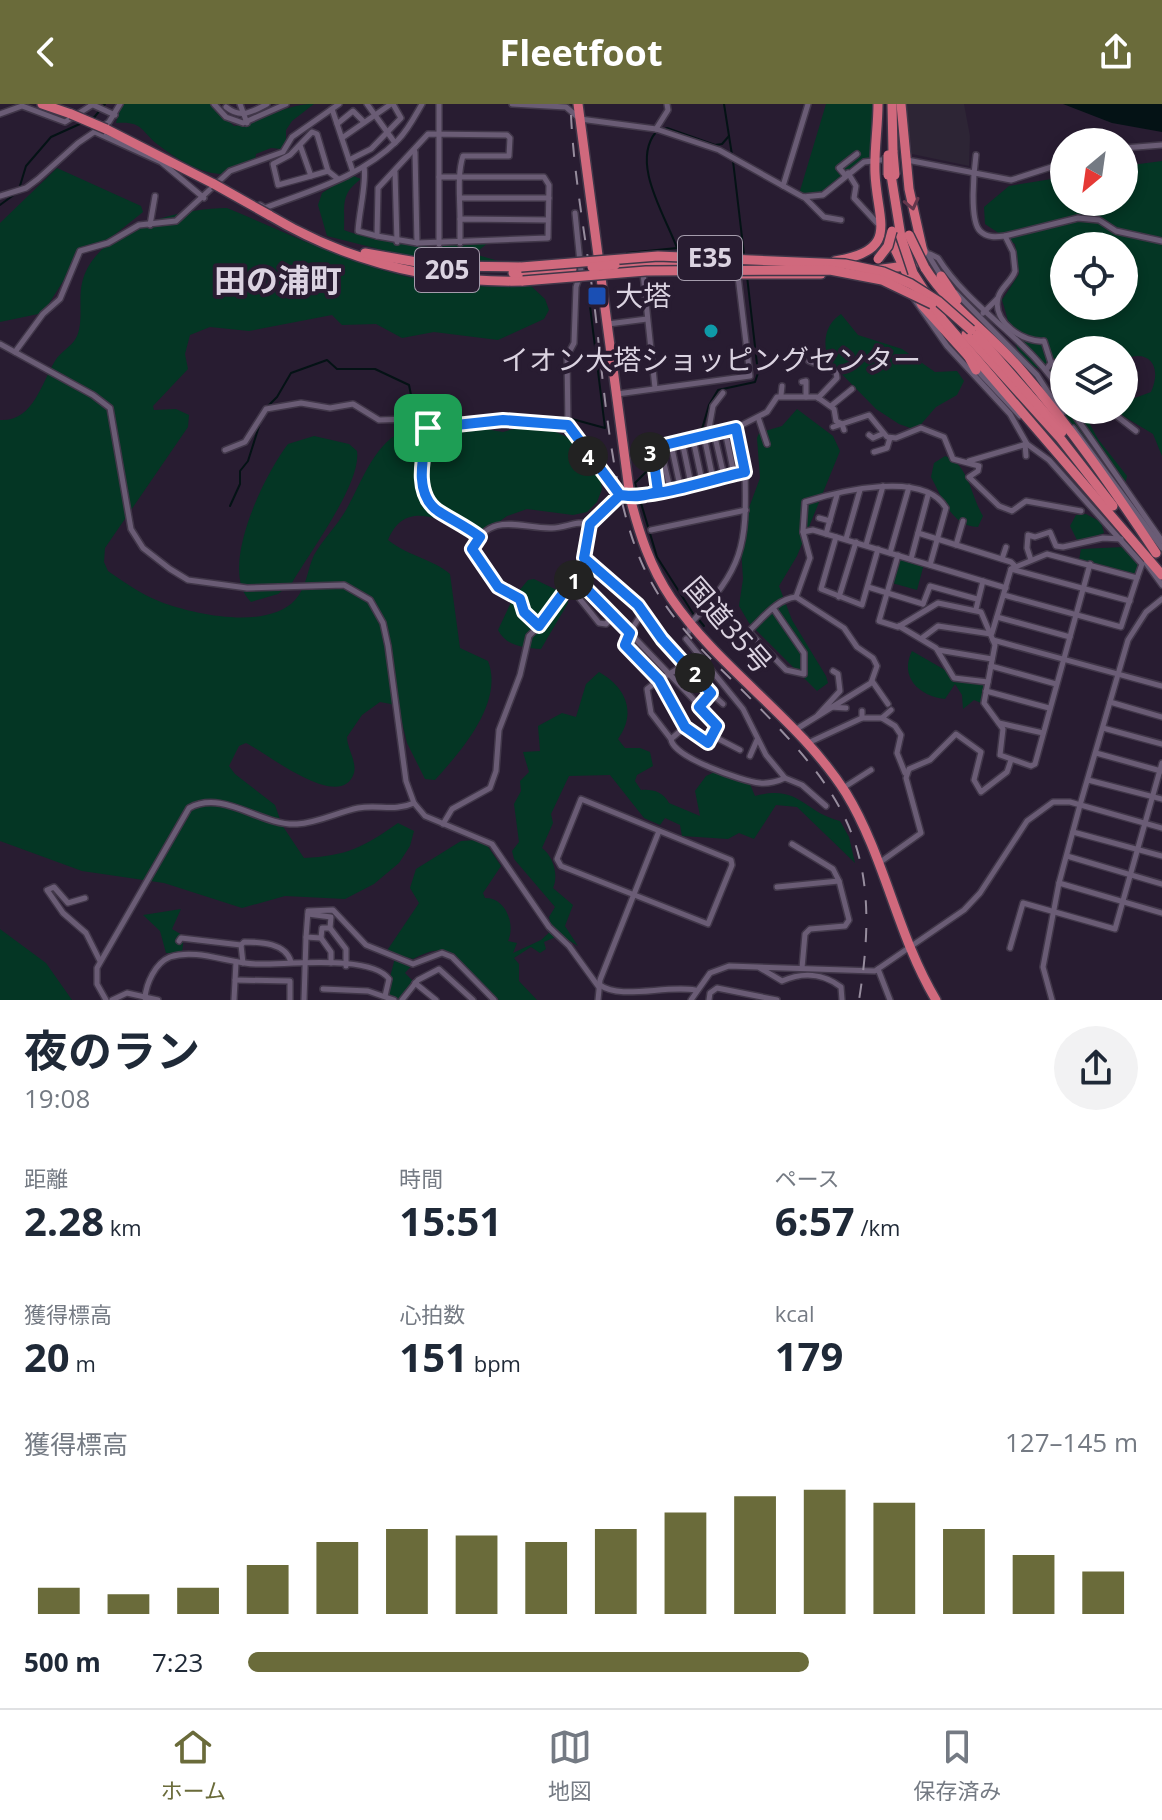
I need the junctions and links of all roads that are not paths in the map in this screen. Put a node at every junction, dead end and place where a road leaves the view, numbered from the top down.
1 (42, 104) edge
2 (120, 104) edge
3 (214, 104) edge
4 (240, 104) edge
5 (267, 104) edge
6 (286, 104) edge
7 (339, 104) edge
8 (367, 104) edge
9 (392, 104) edge
10 (422, 104) edge
11 (439, 104) edge
12 (512, 104) edge
13 (578, 104) edge
14 (667, 104) edge
15 (808, 104) edge
16 (878, 104) edge
17 (889, 104) edge
18 (901, 104) edge
19 (91, 105) edge
20 (549, 106) edge
21 (226, 107) dead end
22 (332, 109) junction
23 (0, 114) edge
24 (246, 114) junction
25 (115, 115) junction
26 (374, 115) junction
27 (580, 119) junction
28 (364, 122) junction
29 (247, 123) junction
30 (337, 124) junction
31 (656, 129) junction
32 (94, 132) junction
33 (386, 134) junction
34 (438, 135) junction
35 (342, 138) junction
36 (395, 143) junction
37 (300, 145) junction
38 (1162, 145) edge
39 (1138, 147) edge
40 (415, 152) junction
41 (857, 154) dead end
42 (976, 155) dead end
43 (875, 159) junction
44 (349, 160) junction
45 (907, 160) junction
46 (364, 167) junction
47 (1050, 167) edge
48 (328, 171) junction
49 (353, 172) junction
50 (395, 172) junction
51 (973, 173) junction
52 (847, 174) junction
53 (891, 175) junction
54 (311, 176) junction
55 (439, 177) junction
56 (461, 177) junction
57 (338, 179) junction
58 (217, 183) junction
59 (783, 186) junction
60 (0, 196) edge
61 (155, 196) dead end
62 (803, 197) junction
63 (204, 198) junction
64 (460, 198) junction
65 (549, 198) junction
66 (575, 213) dead end
67 (269, 215) junction
68 (460, 219) junction
69 (548, 220) junction
70 (841, 220) dead end
71 (880, 223) junction
72 (150, 225) junction
73 (900, 235) junction
74 (377, 236) junction
75 (1005, 236) junction
76 (325, 241) junction
77 (1162, 241) edge
78 (397, 242) junction
79 (597, 242) junction
80 (417, 243) junction
81 (460, 243) junction
82 (891, 243) junction
83 (439, 244) junction
84 (926, 250) junction
85 (824, 263) junction
86 (619, 266) junction
87 (600, 269) junction
88 (883, 269) junction
89 (572, 270) junction
90 (744, 270) junction
91 (416, 272) junction
92 (643, 273) junction
93 (941, 276) junction
94 (898, 277) junction
95 (912, 288) junction
96 (603, 294) junction
97 (998, 298) junction
98 (983, 313) junction
99 (647, 319) junction
100 (607, 324) junction
101 (948, 332) junction
102 (968, 332) junction
103 (0, 344) edge
104 (15, 352) junction
105 (1006, 353) junction
106 (968, 356) junction
107 (1050, 360) edge
108 (809, 361) dead end
109 (1050, 364) edge
110 (976, 370) junction
111 (1046, 370) junction
112 (1050, 376) edge
113 (995, 379) junction
114 (805, 381) dead end
115 (782, 386) dead end
116 (655, 388) junction
117 (852, 389) dead end
118 (723, 393) dead end
119 (616, 395) junction
120 (781, 395) junction
121 (806, 397) junction
122 (818, 398) junction
123 (831, 406) junction
124 (758, 417) junction
125 (1081, 424) edge
126 (1127, 424) edge
127 (568, 425) junction
128 (833, 427) dead end
129 (843, 427) junction
130 (428, 428) junction
131 (736, 428) junction
132 (725, 431) junction
133 (1136, 431) dead end
134 (882, 434) junction
135 (708, 435) junction
136 (869, 435) dead end
137 (890, 438) junction
138 (693, 439) junction
139 (682, 441) junction
140 (671, 444) junction
141 (767, 444) dead end
142 (1026, 444) junction
143 (660, 447) junction
144 (225, 450) dead end
145 (874, 452) dead end
146 (1026, 456) dead end
147 (969, 461) junction
148 (745, 472) junction
149 (734, 474) junction
150 (724, 476) junction
151 (713, 479) junction
152 (702, 481) junction
153 (691, 484) junction
154 (680, 486) junction
155 (883, 486) junction
156 (909, 487) junction
157 (670, 488) junction
158 (860, 490) junction
159 (658, 491) junction
160 (837, 495) junction
161 (928, 495) junction
162 (632, 497) junction
163 (746, 510) junction
164 (1081, 511) dead end
165 (819, 518) dead end
166 (830, 521) junction
167 (963, 521) dead end
168 (590, 524) junction
169 (651, 530) dead end
170 (803, 532) junction
171 (918, 533) junction
172 (826, 534) junction
173 (480, 537) junction
174 (836, 537) junction
175 (846, 539) junction
176 (937, 539) junction
177 (1121, 539) junction
178 (1162, 541) edge
179 (856, 542) junction
180 (866, 545) junction
181 (956, 545) junction
182 (1006, 547) dead end
183 (878, 549) junction
184 (890, 553) junction
185 (1160, 554) edge
186 (898, 555) junction
187 (584, 558) junction
188 (911, 559) junction
189 (1002, 559) junction
190 (1031, 560) junction
191 (1090, 564) junction
192 (930, 565) junction
193 (1013, 568) junction
194 (1162, 574) edge
195 (575, 577) junction
196 (1137, 578) junction
197 (983, 581) junction
198 (1162, 585) edge
199 (584, 586) junction
200 (868, 587) junction
201 (1006, 588) junction
202 (1083, 589) junction
203 (887, 593) junction
204 (1004, 595) junction
205 (796, 597) junction
206 (839, 597) junction
207 (1162, 598) edge
208 (977, 599) junction
209 (1130, 601) junction
210 (926, 605) junction
211 (773, 608) junction
212 (976, 609) junction
213 (643, 612) junction
214 (1076, 615) junction
215 (613, 616) junction
216 (997, 617) junction
217 (539, 626) junction
218 (899, 626) junction
219 (690, 627) junction
220 (630, 632) junction
221 (992, 637) junction
222 (1070, 637) junction
223 (922, 638) junction
224 (686, 639) dead end
225 (938, 650) junction
226 (698, 657) junction
227 (992, 659) junction
228 (1063, 659) junction
229 (687, 664) junction
230 (991, 666) junction
231 (833, 671) dead end
232 (671, 674) junction
233 (1117, 674) junction
234 (659, 680) junction
235 (872, 681) junction
236 (988, 682) junction
237 (1056, 684) junction
238 (1162, 686) edge
239 (986, 691) junction
240 (711, 693) junction
241 (1110, 702) junction
242 (723, 704) dead end
243 (829, 706) junction
244 (699, 707) junction
245 (846, 708) dead end
246 (1049, 708) junction
247 (862, 711) dead end
248 (818, 715) junction
249 (1162, 717) edge
250 (862, 718) junction
251 (882, 718) junction
252 (999, 723) junction
253 (685, 727) junction
254 (1103, 728) junction
255 (795, 730) junction
256 (1043, 733) junction
257 (713, 736) junction
258 (671, 739) junction
259 (758, 739) junction
260 (808, 744) junction
261 (1162, 744) edge
262 (740, 750) dead end
263 (1096, 753) junction
264 (750, 756) dead end
265 (1011, 760) junction
266 (1162, 763) edge
267 (871, 770) dead end
268 (1161, 771) edge
269 (905, 774) junction
270 (785, 778) junction
271 (1088, 780) junction
272 (842, 789) junction
273 (1153, 797) junction
274 (1162, 799) edge
275 (414, 803) junction
276 (1080, 805) junction
277 (826, 806) dead end
278 (1145, 823) junction
279 (443, 824) junction
280 (1162, 828) edge
281 (659, 831) junction
282 (1073, 832) junction
283 (792, 844) dead end
284 (1138, 850) junction
285 (1067, 856) junction
286 (1162, 856) edge
287 (878, 864) junction
288 (1131, 875) junction
289 (839, 881) junction
290 (1059, 883) junction
291 (1162, 884) edge
292 (777, 887) dead end
293 (633, 896) junction
294 (85, 898) dead end
295 (1123, 903) junction
296 (1055, 912) junction
297 (1162, 913) edge
298 (308, 914) junction
299 (330, 928) junction
300 (306, 937) junction
301 (321, 938) junction
302 (179, 941) dead end
303 (241, 945) junction
304 (910, 947) junction
305 (1010, 948) dead end
306 (306, 961) junction
307 (101, 962) junction
308 (236, 962) junction
309 (291, 962) junction
310 (243, 963) junction
311 (331, 963) junction
312 (346, 966) junction
313 (758, 966) junction
314 (802, 968) junction
315 (878, 969) junction
316 (235, 980) junction
317 (415, 983) junction
318 (599, 983) junction
319 (323, 989) dead end
320 (695, 990) junction
321 (730, 990) junction
322 (488, 994) junction
323 (385, 996) junction
324 (145, 998) junction
325 (752, 998) edge
326 (730, 999) edge
327 (109, 1000) edge
328 (158, 1000) edge
329 (234, 1000) edge
330 (290, 1000) edge
331 (304, 1000) edge
332 (394, 1000) edge
333 (402, 1000) edge
334 (436, 1000) edge
335 (473, 1000) edge
336 (481, 1000) edge
337 (494, 1000) edge
338 (598, 1000) edge
339 (691, 1000) edge
340 (709, 1000) edge
341 (777, 1000) edge
342 (842, 1000) edge
343 (890, 1000) edge
344 (936, 1000) edge
345 (1052, 1000) edge

1 - 58 highway, E35, bridge
2 - 25 street
3 - 29 street
4 - 24 street
5 - 24 street
6 - 29 street
7 - 22 street
8 - 26 street
9 - 26 street
9 - 33 street
10 - 36 street
11 - 34 street
12 - 20 street
13 - 27 highway, 国道35号
14 - 31 street
15 - 59 street
16 - 43 highway
17 - 53 highway, bridge
18 - 45 highway
19 - 23 street
19 - 25 street
20 - 27 street
21 - 24 street
22 - 30 street
22 - 58 street
24 - 29 street
25 - 32 street
26 - 28 street
26 - 33 street
27 - 31 street
27 - 79 highway, 国道35号
28 - 30 street
28 - 35 street
30 - 35 street
31 - 59 street
32 - 60 street
32 - 63 street
33 - 36 street
33 - 44 street
34 - 40 street
34 - 55 street
34 - 56 street
35 - 44 street
36 - 46 street
37 - 48 street
37 - 54 street
37 - 54 street
38 - 39 street
40 - 50 street
40 - 80 street
41 - 52 street
42 - 51 street
43 - 45 street
43 - 52 street
43 - 71 highway
44 - 49 street
45 - 51 street
45 -> 84 highway
46 - 49 street
46 - 74 street
47 - 51 street
48 - 54 street
48 - 57 street
49 - 57 street
50 - 74 street
50 - 78 street
51 - 75 street
52 - 62 street
52 - 71 street
53 - 73 highway
53 - 73 highway
55 - 56 street
55 - 83 street
56 - 64 street
56 - 65 street
57 - 58 street
58 - 63 street
58 - 67 highway, E35, bridge
59 - 62 street
61 - 72 street
62 - 70 street
63 - 72 street
64 - 65 street
64 - 68 street
65 - 69 street
66 - 127 street
67 - 76 highway, E35
67 - 91 highway, E35
68 - 69 street
68 - 81 street
69 - 81 street
71 - 82 highway
71 - 85 highway, 205
72 - 104 street
73 - 90 highway, 205, bridge
73 - 101 highway, bridge
73 - 105 highway, bridge
74 - 78 street
75 - 77 street
75 - 97 street
76 - 89 highway, 205
76 - 94 highway, E35, bridge
78 - 80 street
79 - 86 highway
79 - 87 highway, 国道35号
80 - 83 street
81 - 83 street
82 - 84 highway
82 - 85 highway
82 - 94 highway
84 - 93 street
84 - 94 highway
84 - 98 street
85 - 90 highway, 205
86 - 87 highway, 205
86 - 89 highway, 205, bridge
86 - 90 highway
86 - 90 highway, 205
86 - 92 highway, 205
86 - 96 highway
87 - 96 highway, 国道35号
88 - 90 highway, 205
88 - 94 highway, 205
88 - 95 highway
89 - 91 highway
90 - 92 highway, 205
90 - 116 street
91 - 94 highway, E35, bridge
92 - 99 street
93 - 105 highway
93 - 185 street
94 - 95 highway
94 - 102 highway, E35, bridge
95 - 101 highway
95 - 142 street
96 - 100 highway, 国道35号
97 - 98 street
97 - 107 street
98 - 111 street
99 - 100 street
99 - 116 street
100 - 119 highway, 国道35号
101 - 106 highway
101 - 110 street
101 - 113 highway
102 - 185 highway, E35
102 - 194 highway, E35
103 - 104 street
104 - 275 street
105 - 185 highway
106 - 110 highway
106 - 113 highway
108 - 122 street
109 - 111 street
110 - 198 street
111 - 112 street
113 - 194 highway
114 - 121 street
115 - 120 street
116 - 119 street
117 - 123 street
118 - 135 street
119 - 162 highway, 国道35号
120 - 121 street
120 - 124 street
121 - 122 street
122 - 123 street
123 - 129 street
124 - 131 street
124 - 141 street
125 - 178 street
126 - 133 street
127 - 130 street
127 - 162 street
128 - 129 street
129 - 134 street
130 - 144 street
130 - 173 street
131 - 132 street
131 - 148 street
132 - 135 street
132 - 149 street
134 - 136 street
134 - 137 street
135 - 138 street
135 - 150 street
135 - 151 street
137 - 145 street
137 - 147 street
138 - 139 street
138 - 152 street
139 - 140 street
139 - 153 street
140 - 143 street
140 - 154 street
142 - 146 street
142 - 147 street
142 - 177 street
143 - 157 street
143 - 159 street
147 - 164 street
148 - 149 street
148 - 163 street
149 - 150 street
150 - 151 street
151 - 152 street
152 - 153 street
153 - 154 street
154 - 157 street
155 - 156 street
155 - 158 street
155 - 180 street
156 - 161 street
156 - 184 street
157 - 159 street
158 - 160 street
158 - 175 street
159 - 162 street
160 - 166 street
160 - 170 street
161 - 171 street
161 - 176 street
162 - 168 street
162 - 219 highway, 国道35号
163 - 169 street
163 - 219 street
165 - 166 street
166 - 172 street
167 - 181 street
168 - 173 street
168 - 187 street
170 - 172 street
170 - 205 street
171 - 176 street
171 - 188 street
172 - 174 street
173 - 217 street
174 - 175 street
174 - 206 street
175 - 179 street
176 - 181 street
176 - 192 street
177 - 190 street
177 - 196 street
179 - 180 street
179 - 206 street
180 - 183 street
181 - 189 street
182 - 189 street
183 - 184 street
183 - 200 street
184 - 186 street
186 - 188 street
186 - 203 street
187 - 195 street
187 - 213 street
188 - 192 street
189 - 193 street
190 - 191 street
190 - 193 street
191 - 196 street
191 - 202 street
192 - 197 street
193 - 201 street
193 - 202 street
195 - 199 street
195 - 217 street
196 - 209 street
197 - 201 street
197 - 208 street
199 - 215 street
199 - 215 street
200 - 203 street
200 - 206 street
201 - 204 street
202 - 209 street
202 - 214 street
203 - 210 street
203 - 218 street
204 - 214 street
204 - 216 street
205 - 211 street
205 - 235 street
207 - 233 street
208 - 210 street
208 - 212 street
209 - 214 street
210 - 212 street
210 - 218 street
211 - 211 street
212 - 221 street
213 - 220 street
213 - 229 street
214 - 222 street
215 - 220 street
216 - 221 street
216 - 222 street
217 - 279 street
218 - 223 street
219 - 255 highway, 国道35号
220 - 232 street
220 - 234 street
221 - 223 street
221 - 227 street
221 - 228 street
222 - 228 street
223 - 225 street
224 - 226 street
225 - 227 street
225 - 236 street
226 - 229 street
226 - 259 street
227 - 230 street
228 - 233 street
228 - 237 street
229 - 232 street
229 - 240 street
230 - 236 street
230 - 237 street
231 - 248 street
232 - 234 street
232 - 244 street
233 - 238 street
233 - 241 street
234 - 253 street
234 - 258 street
235 - 243 street
235 - 251 street
236 - 239 street
237 - 246 street
239 - 246 street
239 - 252 street
240 - 242 street
240 - 244 street
241 - 249 street
241 - 254 street
243 - 245 street
243 - 248 street
244 - 257 street
246 - 256 street
247 - 250 street
248 - 255 street
250 - 251 street
250 - 260 street
251 - 269 street
252 - 256 street
252 - 265 street
253 - 257 street
253 - 258 street
254 - 261 street
254 - 263 street
255 - 260 highway, 国道35号
256 - 265 street
257 - 262 street
258 - 270 street
259 - 264 street
259 - 270 street
260 - 272 highway, 国道35号
263 - 268 street
263 - 271 street
265 - 269 street
266 - 268 street
267 - 272 street
268 - 273 street
269 - 287 street
270 - 277 street
271 - 273 street
271 - 276 street
272 - 287 highway, 国道35号
273 - 274 street
273 - 278 street
275 - 279 street
275 - 307 street
276 - 278 street
276 - 282 street
276 - 304 street
278 - 280 street
278 - 284 street
279 - 318 street
281 - 293 street
281 - 293 street
281 - 293 street
282 - 284 street
282 - 285 street
283 - 289 street
284 - 286 street
284 - 288 street
285 - 288 street
285 - 290 street
287 - 304 highway, 国道35号
288 - 291 street
288 - 295 street
289 - 292 street
289 - 314 street
290 - 295 street
290 - 296 street
293 - 318 street
294 - 307 street
295 - 296 street
295 - 297 street
296 - 305 street
296 - 345 street
298 - 299 street
298 - 300 street
298 - 322 street
299 - 301 street
299 - 312 street
300 - 301 street
300 - 306 street
301 - 311 street
302 - 303 street
303 - 309 street
303 - 310 street
304 - 315 street
304 - 344 highway, 国道35号
306 - 309 street
306 - 311 street
306 - 331 street
307 - 327 street
308 - 310 street
308 - 316 street
308 - 324 street
309 - 310 street
311 - 312 street
312 - 323 street
313 - 314 street
313 - 320 street
313 - 342 street
314 - 315 street
315 - 343 street
316 - 329 street
316 - 330 street
317 - 333 street
317 - 334 street
317 - 335 street
318 - 320 street
318 - 338 street
319 - 323 street
320 - 339 street
321 - 325 street
321 - 326 street
321 - 340 street
322 - 336 street
322 - 337 street
323 - 332 street
324 - 327 street
324 - 328 street
325 - 341 street

